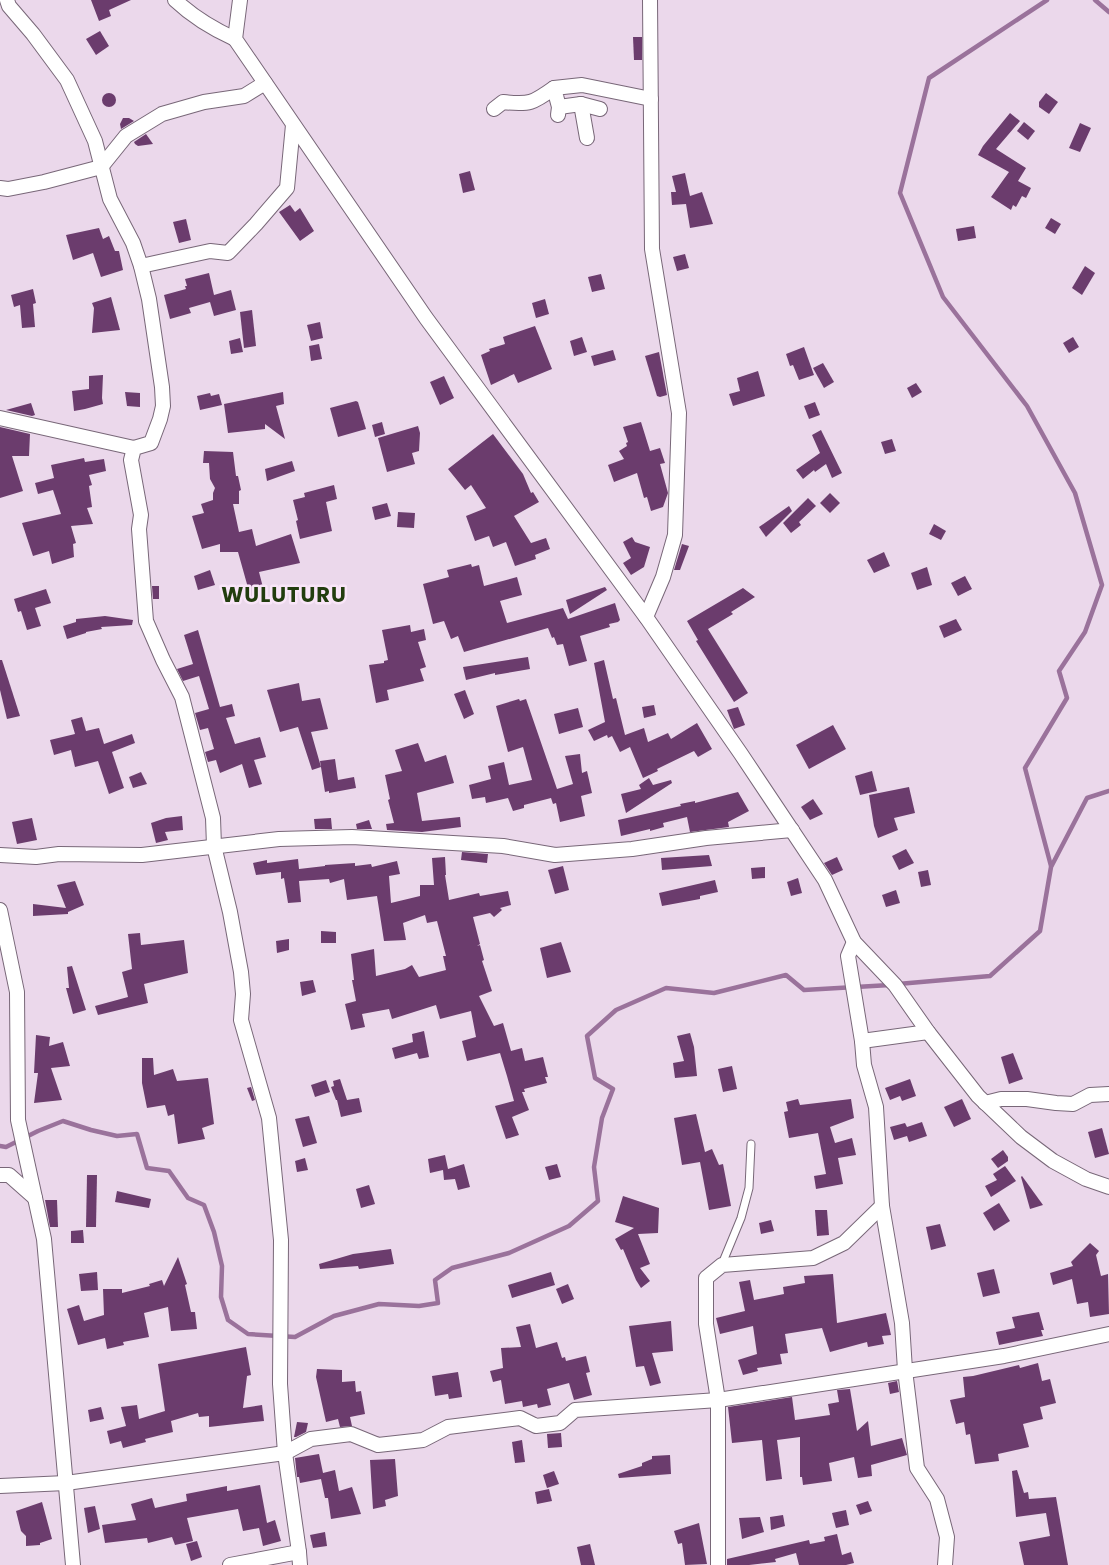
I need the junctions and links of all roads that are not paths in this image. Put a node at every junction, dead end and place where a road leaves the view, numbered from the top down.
1 (7, 0) edge
2 (175, 0) edge
3 (240, 0) edge
4 (650, 0) edge
5 (236, 39) junction
6 (265, 83) junction
7 (554, 88) junction
8 (651, 99) junction
9 (581, 104) junction
10 (494, 109) dead end
11 (600, 109) dead end
12 (293, 126) junction
13 (587, 138) dead end
14 (101, 167) junction
15 (0, 188) edge
16 (141, 266) junction
17 (0, 418) edge
18 (134, 448) junction
19 (646, 616) junction
20 (792, 830) junction
21 (214, 846) junction
22 (0, 855) edge
23 (0, 910) edge
24 (854, 942) junction
25 (928, 1032) junction
26 (862, 1041) junction
27 (1109, 1094) edge
28 (986, 1103) junction
29 (751, 1144) dead end
30 (0, 1175) edge
31 (1109, 1187) edge
32 (35, 1198) junction
33 (882, 1206) junction
34 (722, 1265) junction
35 (1109, 1334) edge
36 (905, 1370) junction
37 (718, 1400) junction
38 (285, 1453) junction
39 (66, 1483) junction
40 (0, 1486) edge
41 (300, 1559) edge
42 (73, 1565) edge
43 (230, 1565) edge
44 (718, 1565) edge
45 (945, 1565) edge

1 - 14 street
2 - 5 street
3 - 5 street
4 - 8 street
5 - 6 street
6 - 12 street
6 - 14 street
7 - 8 street
7 - 9 street
7 - 10 street
8 - 19 street
9 - 11 street
9 - 13 street
12 - 16 street
12 - 19 street
14 - 15 street
14 - 16 street
16 - 18 street
17 - 18 street
18 - 21 street
19 - 20 street
20 - 21 street
20 - 24 street
21 - 22 street
21 - 38 street
23 - 32 street
24 - 25 street
24 - 26 street
25 - 26 street
25 - 28 street
26 - 33 street
27 - 28 street
28 - 31 street
29 - 34 lane
30 - 32 street
32 - 39 street
33 - 34 street
33 - 36 street
34 - 37 street
35 - 36 street
36 - 37 street
36 - 45 street
37 - 38 street
37 - 44 street
38 - 39 street
38 - 41 street
39 - 40 street
39 - 42 street
41 - 43 street

